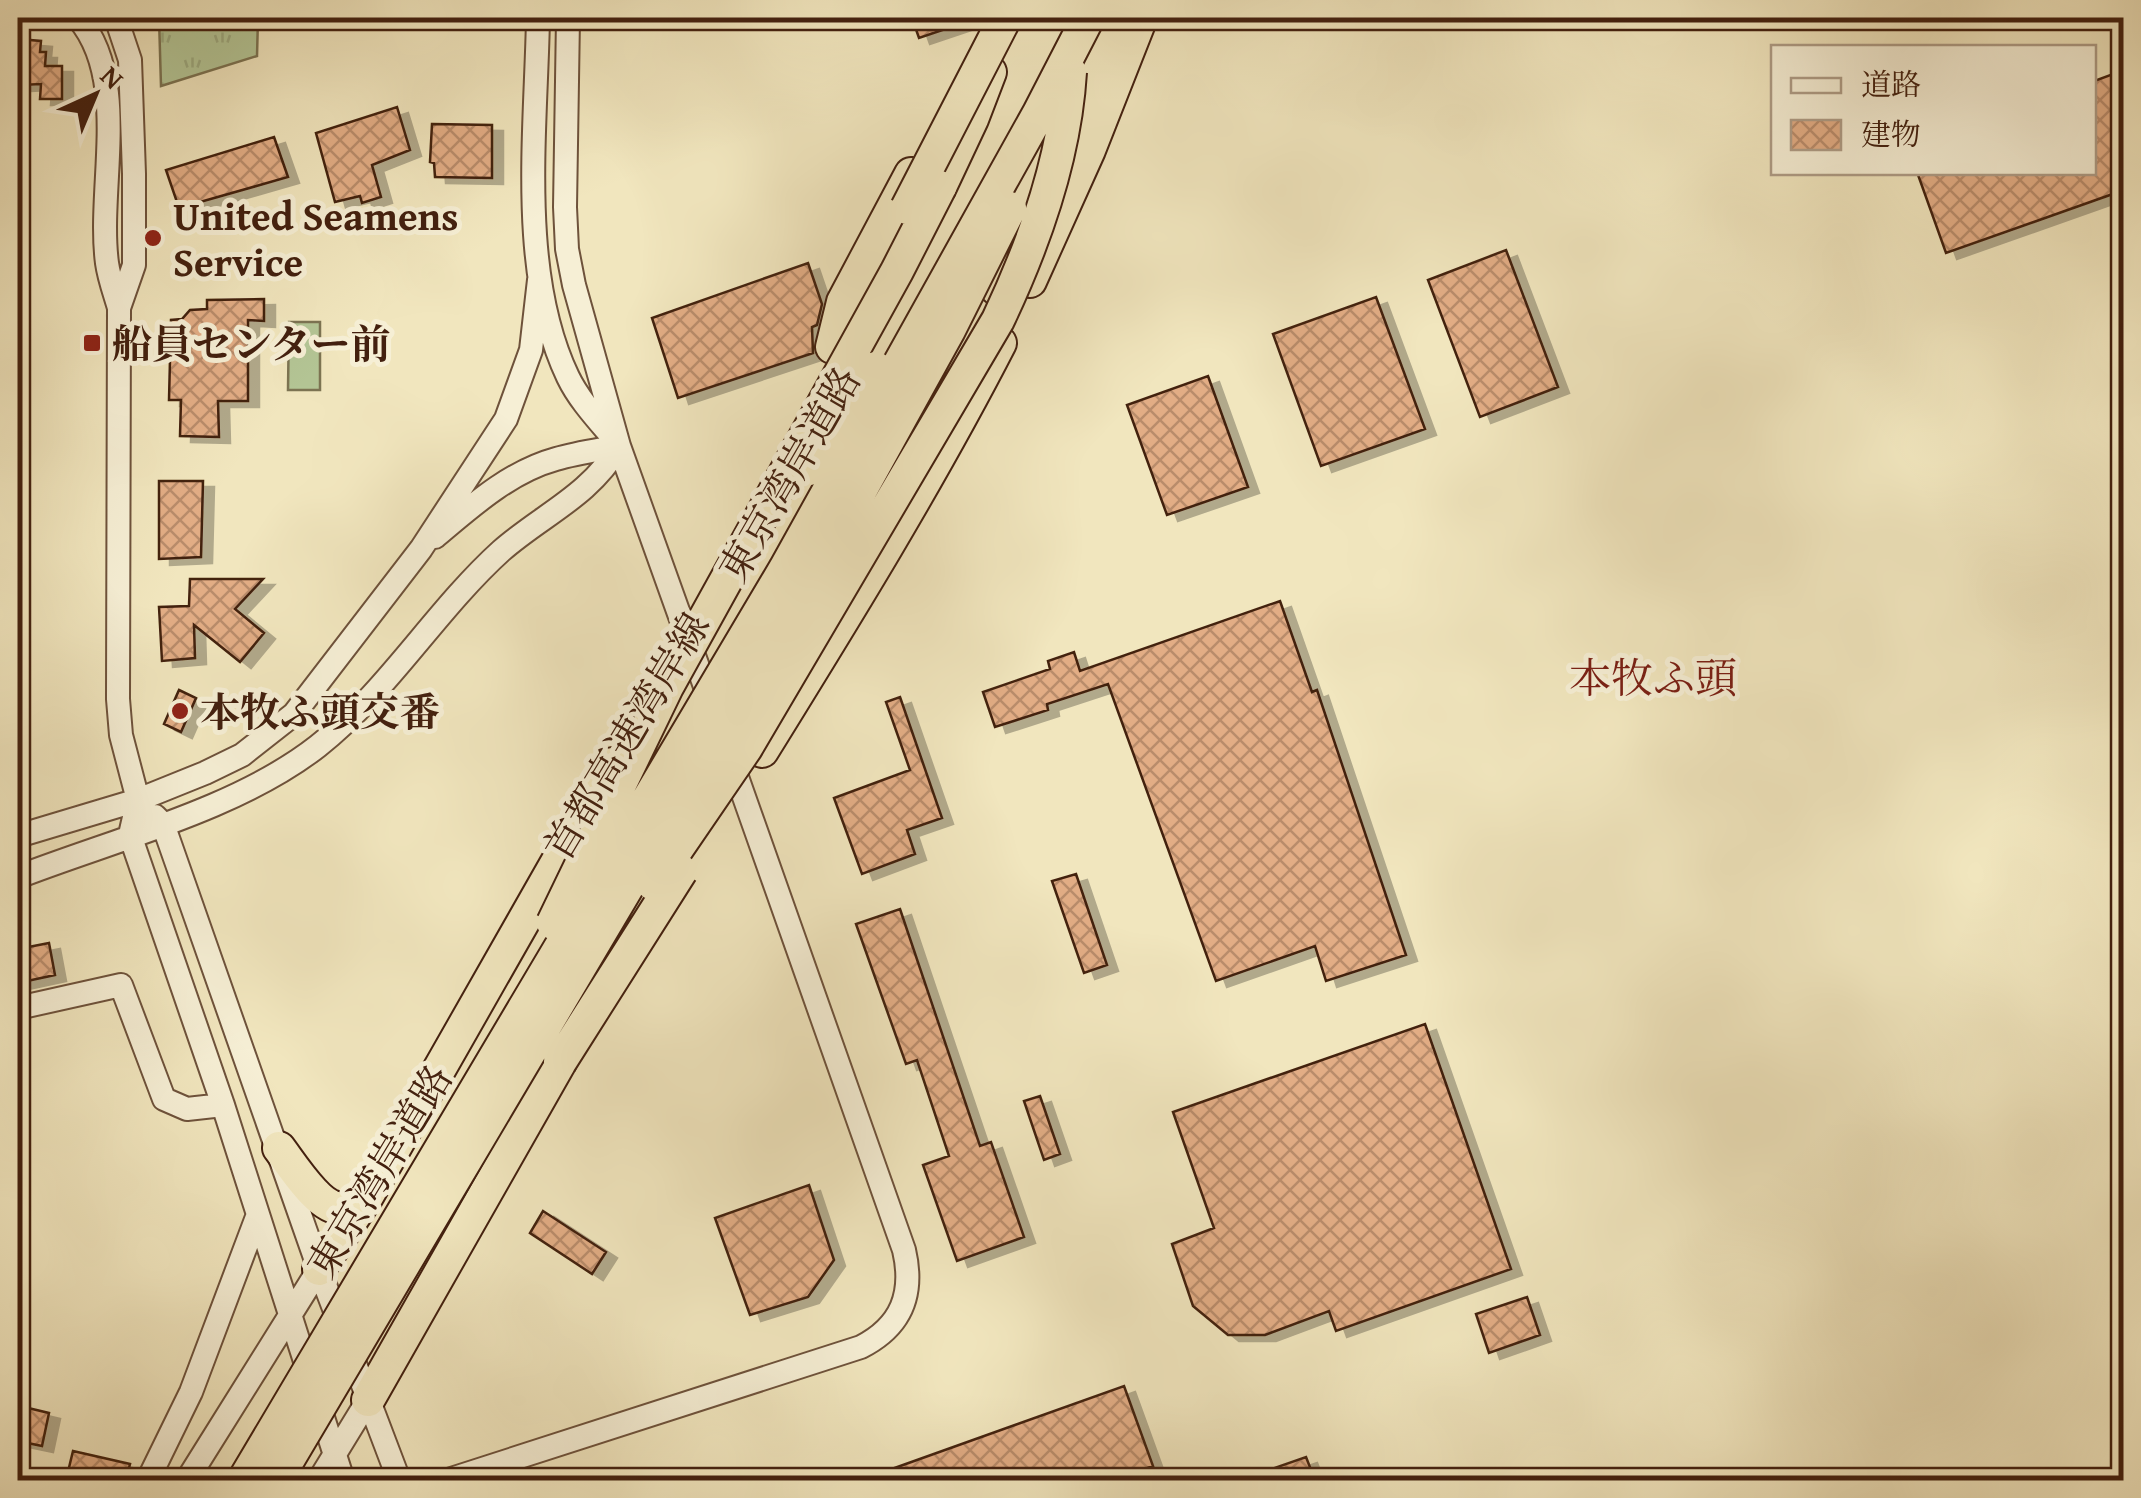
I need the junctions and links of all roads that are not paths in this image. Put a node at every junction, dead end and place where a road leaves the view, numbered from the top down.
1 (78, 18) edge
2 (116, 18) edge
3 (538, 18) edge
4 (568, 18) edge
5 (1006, 18) edge
6 (1062, 18) edge
7 (1072, 18) edge
8 (1088, 18) edge
9 (1100, 18) edge
10 (1116, 18) edge
11 (1141, 18) edge
12 (1009, 168) junction
13 (539, 280) junction
14 (119, 308) junction
15 (619, 446) junction
16 (421, 548) junction
17 (762, 751) junction
18 (614, 764) junction
19 (138, 800) junction
20 (163, 824) junction
21 (130, 835) junction
22 (18, 836) edge
23 (18, 877) edge
24 (18, 1008) edge
25 (504, 1026) junction
26 (509, 1089) junction
27 (223, 1105) junction
28 (279, 1148) junction
29 (366, 1198) junction
30 (256, 1217) junction
31 (319, 1269) junction
32 (290, 1317) junction
33 (368, 1400) junction
34 (334, 1454) junction
35 (148, 1480) edge
36 (186, 1480) edge
37 (232, 1480) edge
38 (244, 1480) edge
39 (264, 1480) edge
40 (276, 1480) edge
41 (319, 1480) edge
42 (343, 1480) edge
43 (400, 1480) edge
44 (448, 1480) edge

1 - 14 street
2 - 14 street
3 - 13 street
4 - 15 street
5 - 18 highway, bridge
5 - 25 highway, bridge
6 - 25 highway, 首都高速湾岸線
7 - 26 highway, bridge
8 - 12 highway, 東京湾岸道路, bridge
9 - 26 highway, 首都高速湾岸線, bridge
9 - 39 highway, 東京湾岸道路, bridge
10 - 17 highway, bridge
11 - 17 highway
12 - 18 highway, bridge
12 - 38 highway, 東京湾岸道路, bridge
13 - 15 street
13 - 16 street
14 - 19 street
15 - 16 street
15 - 20 street
15 - 44 street
16 - 19 street
17 - 33 highway, bridge
18 - 29 highway
19 - 20 street
19 - 21 street
19 - 22 street
20 - 21 street
20 - 28 street
21 - 23 street
21 - 27 street
24 - 27 street
25 - 37 highway, 首都高速湾岸線
26 - 40 highway, 首都高速湾岸線, bridge
27 - 30 street
28 - 29 highway
28 - 31 street
29 - 31 highway
30 - 32 street
30 - 35 street
31 - 32 street
31 - 33 street
32 - 34 street
32 - 36 street
33 - 34 street
33 - 43 street
34 - 41 street
34 - 42 street

